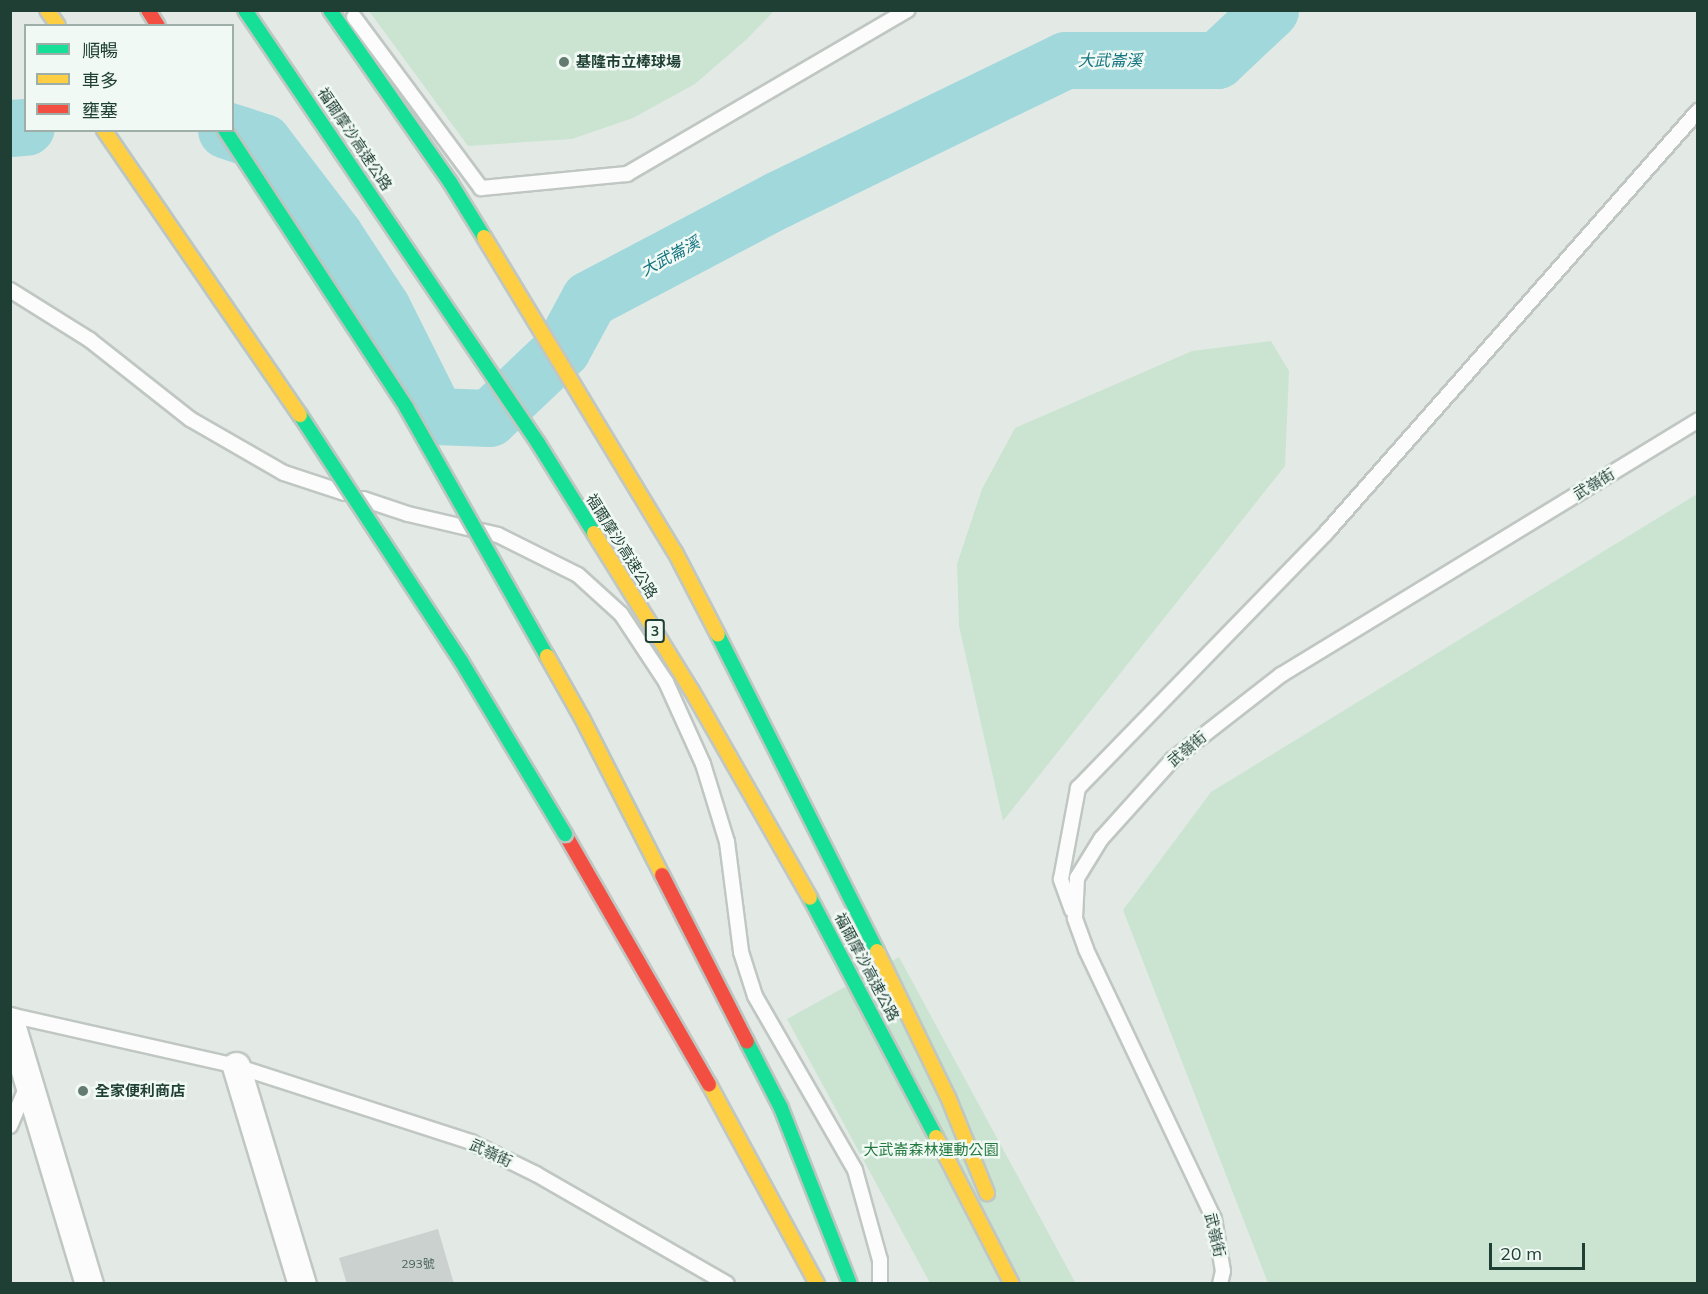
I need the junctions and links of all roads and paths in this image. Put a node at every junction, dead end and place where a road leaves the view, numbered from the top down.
1 (48, 10) edge
2 (148, 10) edge
3 (246, 10) edge
4 (330, 10) edge
5 (350, 10) edge
6 (908, 10) edge
7 (57, 24) edge
8 (157, 24) edge
9 (1698, 111) edge
10 (105, 132) edge
11 (226, 132) edge
12 (10, 290) edge
13 (1698, 420) edge
14 (371, 490) dead end
15 (388, 521) dead end
16 (406, 551) dead end
17 (565, 834) junction
18 (1075, 918) junction
19 (10, 1015) edge
20 (10, 1021) edge
21 (236, 1066) junction
22 (28, 1082) junction
23 (10, 1126) edge
24 (993, 1207) dead end
25 (1011, 1251) dead end
26 (89, 1284) edge
27 (302, 1284) edge
28 (727, 1284) edge
29 (817, 1284) edge
30 (850, 1284) edge
31 (880, 1284) edge
32 (1012, 1284) edge
33 (1024, 1284) edge
34 (1220, 1284) edge

1 - 7 highway
2 - 8 highway
3 - 32 highway, 福爾摩沙高速公路 / 3
4 - 24 highway
5 - 6 lane
9 - 18 lane
10 - 17 highway, bridge
11 - 30 highway, bridge
12 - 31 lane
13 - 18 lane, 武嶺街
14 - 15 highway
16 - 17 highway, bridge
17 - 29 highway
18 - 34 lane, 武嶺街
19 - 21 lane, 武嶺街
20 - 22 street
21 - 27 street
21 - 28 lane, 武嶺街
22 - 23 lane
22 - 26 street
25 - 33 highway

